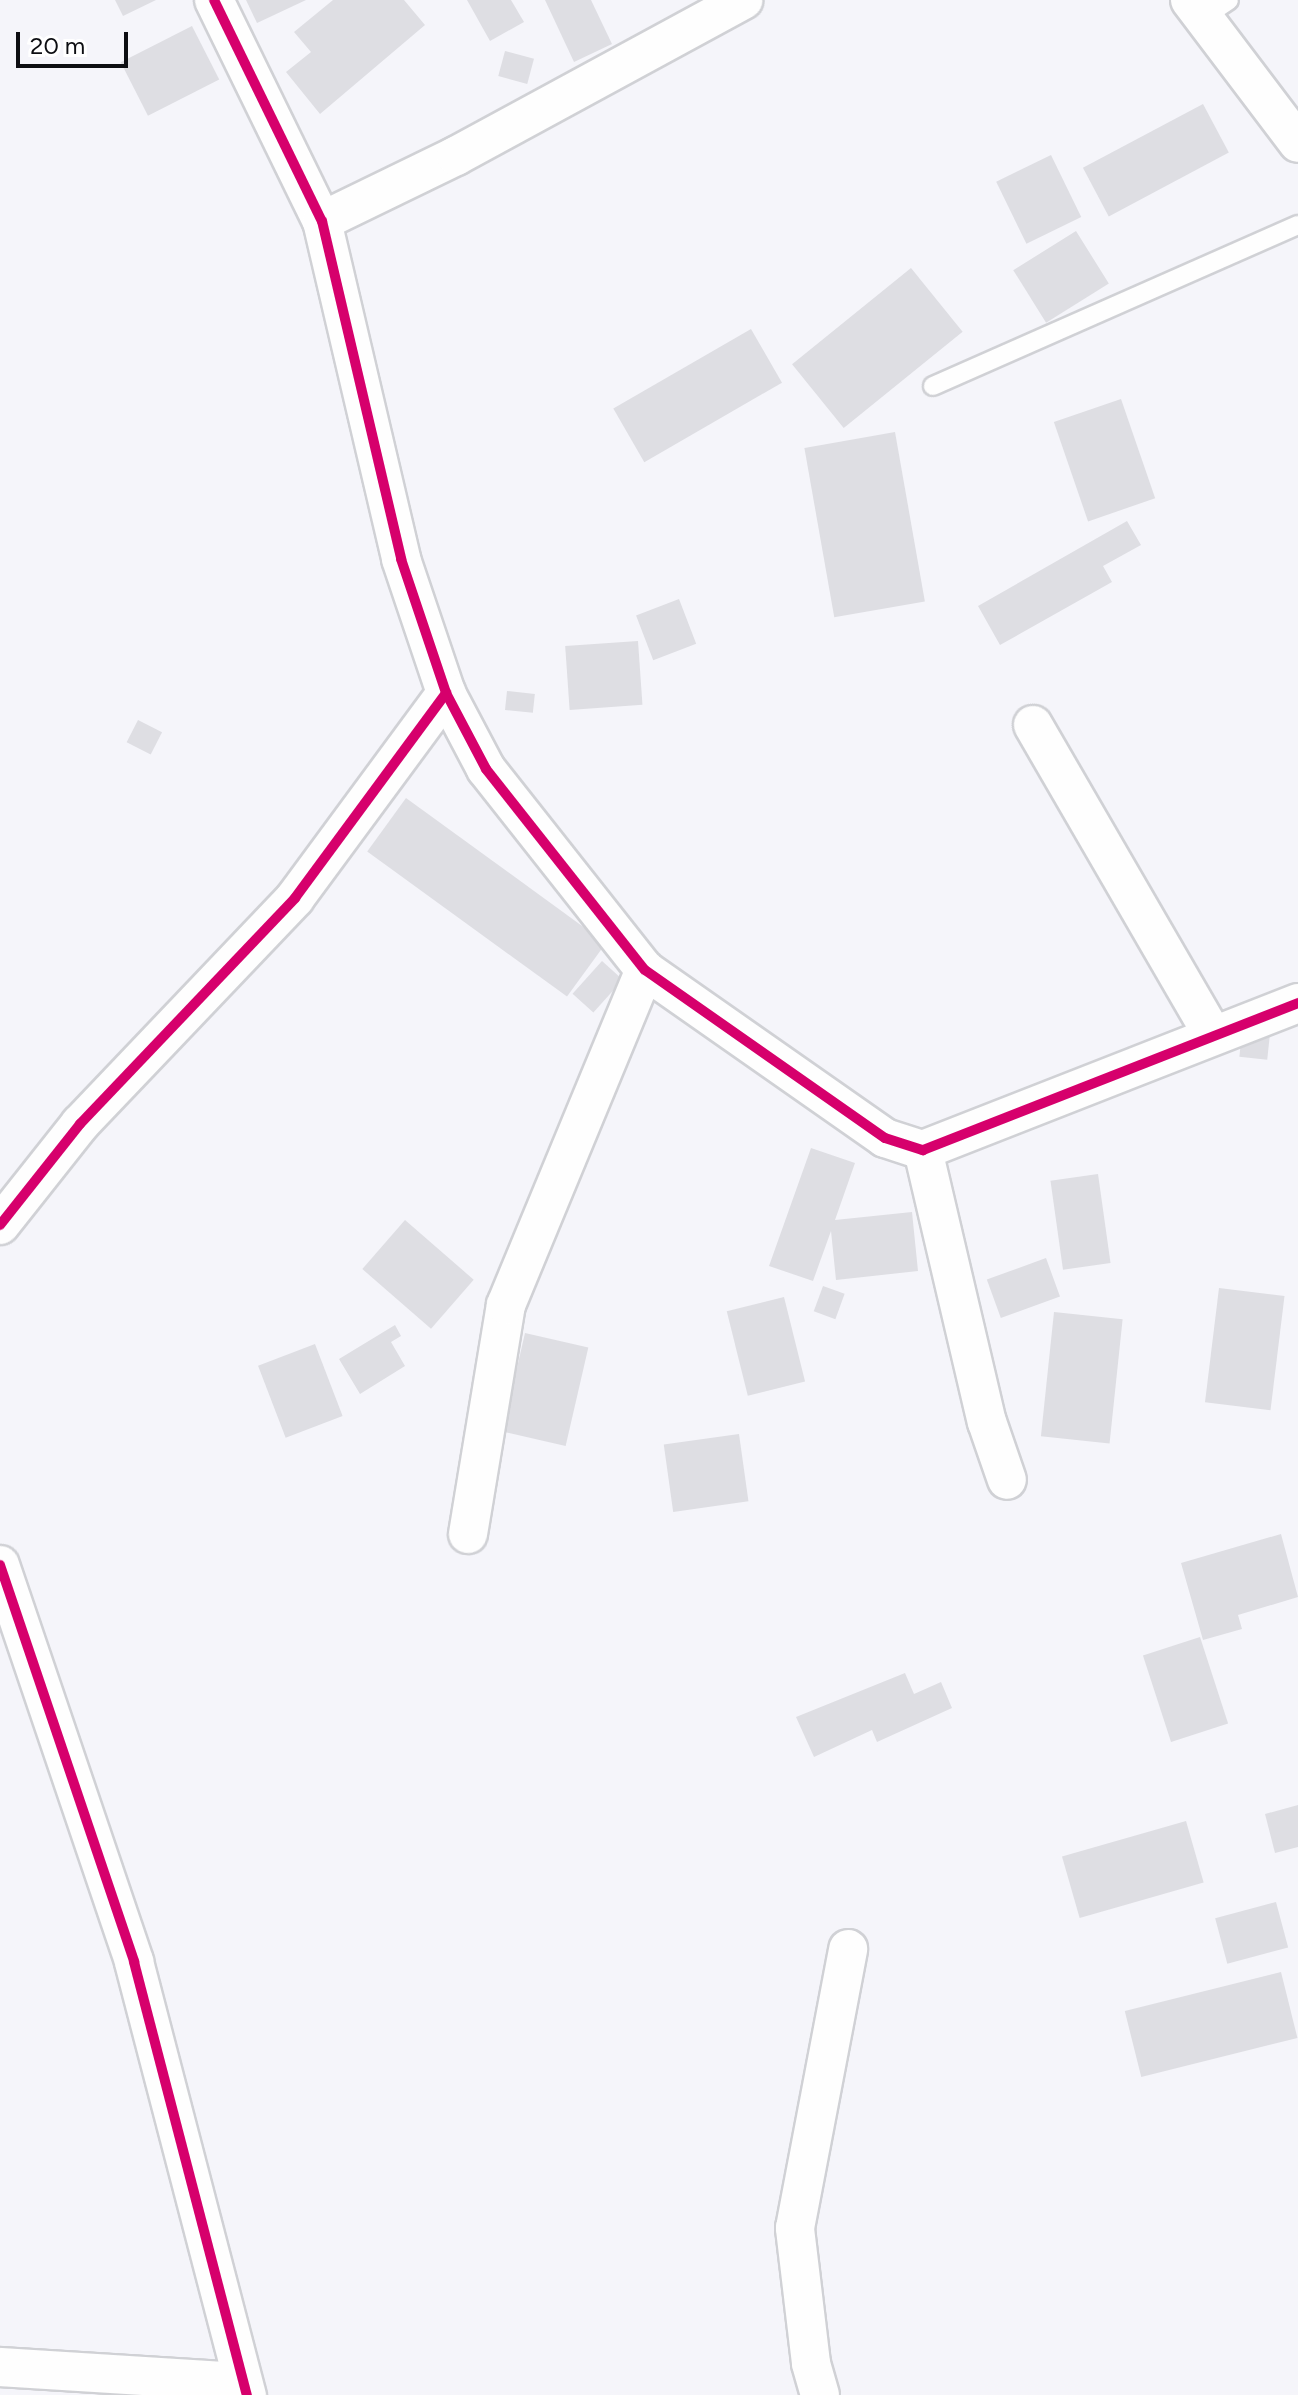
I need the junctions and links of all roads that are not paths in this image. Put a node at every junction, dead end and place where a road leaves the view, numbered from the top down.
1 (214, 0) edge
2 (743, 0) edge
3 (1208, 6) edge
4 (1298, 143) edge
5 (322, 221) junction
6 (1298, 225) edge
7 (933, 386) dead end
8 (446, 693) junction
9 (1033, 725) dead end
10 (645, 970) junction
11 (1298, 1003) edge
12 (1212, 1034) junction
13 (923, 1150) junction
14 (0, 1225) edge
15 (1007, 1480) dead end
16 (468, 1534) dead end
17 (0, 1565) edge
18 (848, 1949) dead end
19 (0, 2367) edge
20 (244, 2389) edge
21 (820, 2395) edge

1 - 5 street
2 - 5 street
3 - 4 street
5 - 8 street
6 - 7 lane
8 - 10 street
8 - 14 street
9 - 12 street
10 - 13 street
10 - 16 street
11 - 12 street
12 - 13 street
13 - 15 street
17 - 20 street
18 - 21 street
19 - 20 street

